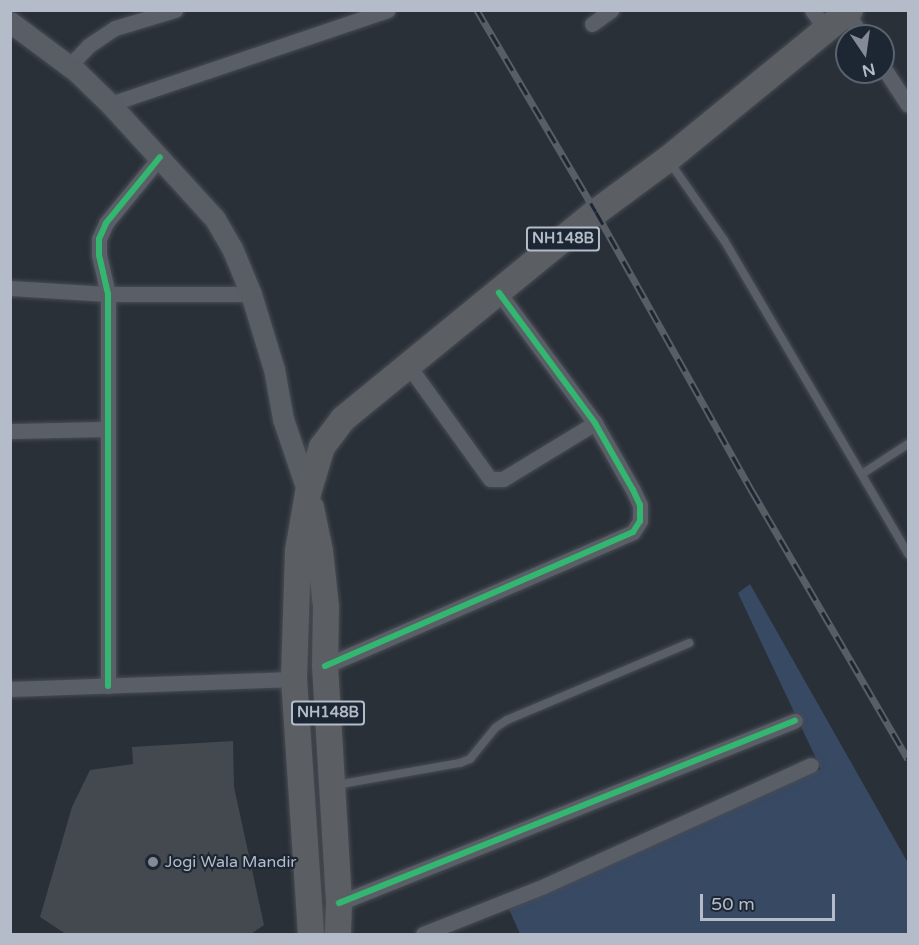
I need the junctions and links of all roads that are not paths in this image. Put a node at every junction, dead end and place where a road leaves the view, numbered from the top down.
1 (175, 10) edge
2 (387, 10) edge
3 (611, 10) edge
4 (848, 12) edge
5 (819, 20) edge
6 (10, 22) edge
7 (592, 24) dead end
8 (69, 66) junction
9 (895, 84) edge
10 (110, 104) junction
11 (909, 105) edge
12 (160, 157) junction
13 (668, 159) junction
14 (10, 288) edge
15 (499, 293) junction
16 (108, 294) junction
17 (251, 294) junction
18 (408, 365) junction
19 (596, 423) junction
20 (108, 429) junction
21 (10, 431) edge
22 (909, 444) edge
23 (862, 474) junction
24 (308, 493) junction
25 (909, 554) edge
26 (689, 642) dead end
27 (325, 666) junction
28 (294, 679) junction
29 (108, 686) junction
30 (10, 689) edge
31 (795, 721) dead end
32 (811, 765) dead end
33 (332, 786) junction
34 (339, 903) junction
35 (311, 934) edge
36 (338, 934) edge
37 (423, 934) edge

1 - 8 street
2 - 10 street
3 - 7 street
4 - 5 highway, NH148B
5 - 13 highway, NH148B
6 - 8 main road
8 - 10 main road
9 - 11 street
10 - 12 main road
12 - 16 street
12 - 17 main road
13 - 15 highway, NH148B
13 - 23 lane
14 - 16 street
15 - 18 highway, NH148B
15 - 19 street
16 - 17 street
16 - 20 street
17 - 24 main road
18 - 19 street
18 - 24 highway, NH148B
19 - 27 street
20 - 21 street
20 - 29 street
22 - 23 lane
23 - 25 lane
24 - 27 highway, NH148B
24 - 28 highway, NH148B
26 - 33 lane
27 - 33 highway, NH148B
28 - 29 street
28 - 35 highway, NH148B
29 - 30 street
31 - 34 street
32 - 37 street
33 - 34 highway, NH148B
34 - 36 highway, NH148B

